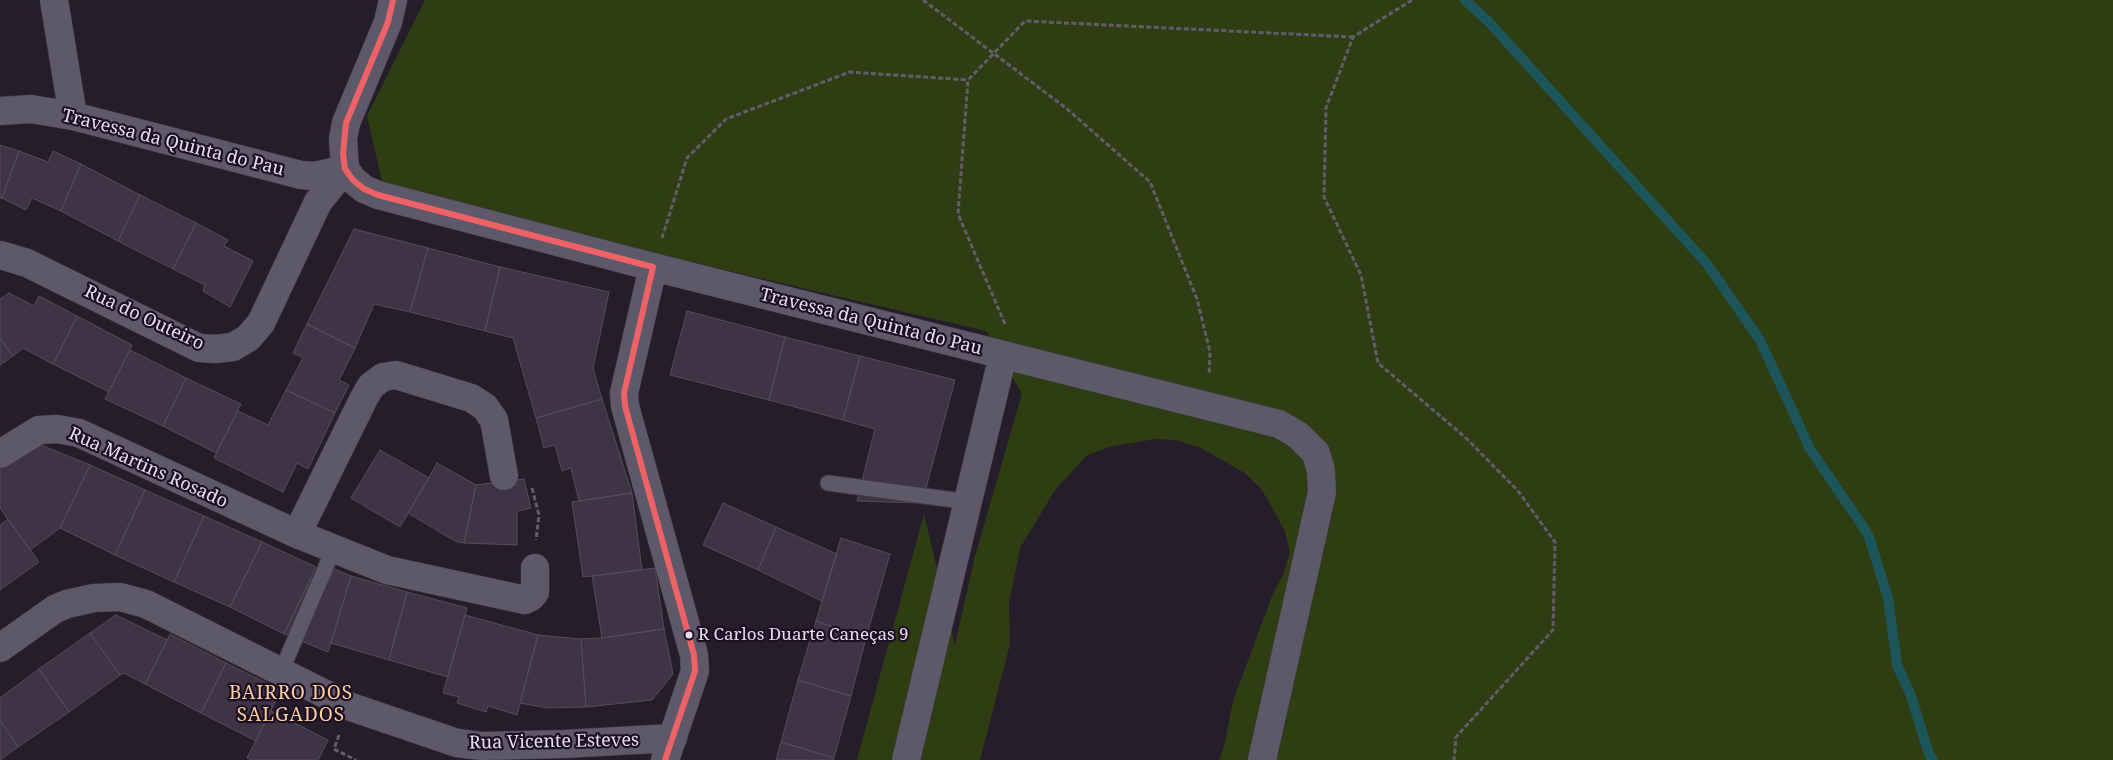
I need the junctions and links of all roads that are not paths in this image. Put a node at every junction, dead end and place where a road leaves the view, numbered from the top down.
1 (54, 0) edge
2 (393, 0) edge
3 (0, 111) edge
4 (73, 116) junction
5 (344, 162) junction
6 (0, 255) edge
7 (27, 263) junction
8 (653, 267) junction
9 (0, 269) edge
10 (1012, 357) junction
11 (0, 454) edge
12 (504, 476) road end
13 (828, 483) dead end
14 (969, 502) junction
15 (297, 534) junction
16 (333, 550) junction
17 (535, 568) road end
18 (0, 648) edge
19 (281, 672) junction
20 (669, 749) edge
21 (906, 760) edge
22 (1262, 760) edge

1 - 4 street
2 - 5 street
3 - 4 street, Travessa da Quinta do Pau
4 - 5 street, Travessa da Quinta do Pau
5 - 7 street, Rua do Outeiro
5 - 8 street, Travessa da Quinta do Pau
6 - 7 street, Rua do Outeiro
7 - 9 street
8 - 10 street, Travessa da Quinta do Pau
8 - 20 street
10 - 14 street, Travessa da Quinta do Pau
10 - 22 street
11 - 15 street, Rua Martins Rosado
12 - 15 street
13 - 14 lane
14 - 21 street, Travessa da Quinta do Pau
15 - 16 street, Rua Martins Rosado
16 - 17 street, Rua Martins Rosado
16 - 19 lane
18 - 19 street, Rua Vicente Esteves
19 - 20 street, Rua Vicente Esteves

